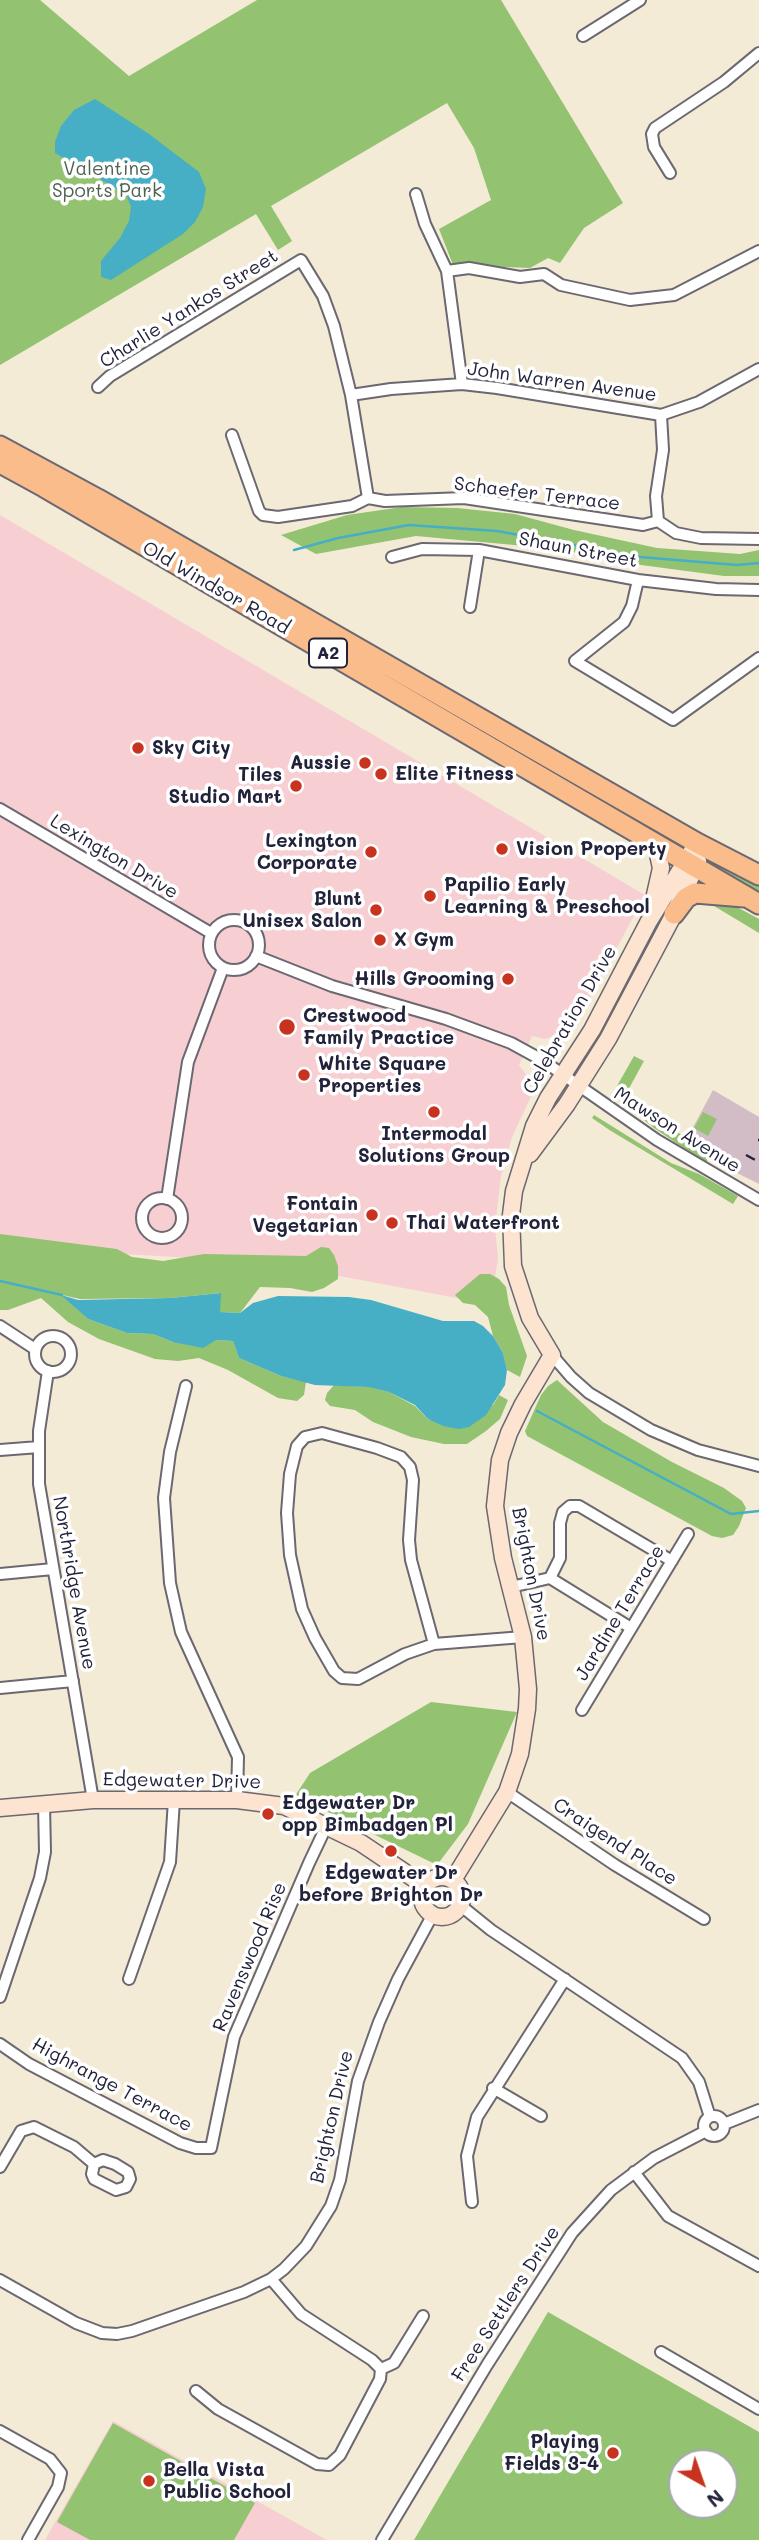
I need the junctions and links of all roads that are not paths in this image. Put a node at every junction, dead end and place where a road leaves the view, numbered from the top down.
1 (640, 0) edge
2 (583, 36) dead end
3 (759, 53) edge
4 (670, 173) dead end
5 (416, 194) dead end
6 (759, 251) edge
7 (447, 271) junction
8 (759, 369) edge
9 (462, 384) junction
10 (98, 387) dead end
11 (351, 395) junction
12 (661, 415) junction
13 (232, 435) dead end
14 (3, 456) edge
15 (368, 498) junction
16 (658, 521) junction
17 (759, 539) edge
18 (479, 550) junction
19 (392, 558) dead end
20 (638, 580) junction
21 (759, 590) edge
22 (470, 607) dead end
23 (759, 658) edge
24 (0, 809) edge
25 (656, 845) junction
26 (701, 845) junction
27 (690, 864) junction
28 (759, 875) edge
29 (754, 901) edge
30 (674, 914) junction
31 (649, 921) junction
32 (211, 933) junction
33 (256, 956) junction
34 (223, 968) junction
35 (563, 1075) junction
36 (578, 1087) junction
37 (521, 1167) junction
38 (167, 1199) dead end
39 (759, 1200) edge
40 (0, 1326) edge
41 (35, 1349) junction
42 (552, 1355) junction
43 (48, 1371) junction
44 (186, 1386) dead end
45 (39, 1447) junction
46 (0, 1450) edge
47 (759, 1466) edge
48 (688, 1535) dead end
49 (671, 1561) junction
50 (53, 1569) junction
51 (0, 1574) edge
52 (550, 1578) junction
53 (511, 1587) junction
54 (631, 1628) junction
55 (523, 1637) junction
56 (434, 1644) junction
57 (73, 1681) junction
58 (0, 1688) edge
59 (582, 1710) dead end
60 (507, 1792) junction
61 (93, 1800) junction
62 (174, 1800) junction
63 (237, 1800) junction
64 (44, 1804) junction
65 (0, 1808) edge
66 (327, 1825) junction
67 (453, 1880) junction
68 (425, 1886) junction
69 (460, 1905) junction
70 (433, 1914) junction
71 (704, 1919) dead end
72 (129, 1979) dead end
73 (565, 1979) junction
74 (0, 1997) edge
75 (0, 2044) edge
76 (493, 2088) junction
77 (759, 2110) edge
78 (541, 2116) dead end
79 (710, 2117) junction
80 (724, 2124) junction
81 (706, 2131) junction
82 (211, 2148) joint
83 (94, 2164) dead end
84 (0, 2167) edge
85 (634, 2172) junction
86 (472, 2202) dead end
87 (759, 2266) edge
88 (271, 2278) junction
89 (0, 2280) edge
90 (423, 2315) dead end
91 (661, 2352) dead end
92 (381, 2370) junction
93 (196, 2391) dead end
94 (759, 2409) edge
95 (0, 2431) edge
96 (28, 2540) edge
97 (382, 2540) edge

1 - 2 street
3 - 4 street
5 - 7 street
6 - 7 street
7 - 9 street
8 - 12 street, John Warren Avenue
9 - 11 street, John Warren Avenue
9 - 12 street, John Warren Avenue
10 - 11 street, Charlie Yankos Street
11 - 15 street, Charlie Yankos Street
12 - 16 street
13 - 15 street
14 - 25 highway, Old Windsor Road / A2
14 - 26 highway, Old Windsor Road / A2
15 - 16 street, Schaefer Terrace
16 - 17 street
18 - 19 street, Shaun Street
18 - 20 street, Shaun Street
18 - 22 street
20 - 21 street, Shaun Street
20 - 23 street
24 - 32 street, Lexington Drive
25 - 27 highway, Old Windsor Road / A2
25 - 31 street
26 - 27 street
26 - 28 highway, Old Windsor Road / A2
27 - 29 highway, Old Windsor Road / A2
27 - 30 street, Celebration Drive
27 - 31 street, Celebration Drive
29 - 30 highway
30 - 36 street, Celebration Drive
31 - 35 street, Celebration Drive
32 - 33 street
32 - 34 street
33 - 34 street
33 - 35 street
34 - 38 street
35 - 36 street
35 - 37 street, Celebration Drive
36 - 37 street, Celebration Drive
36 - 39 street, Mawson Avenue
37 - 42 street, Celebration Drive
40 - 41 street
41 - 43 street
41 - 43 street
42 - 47 street, Celebration Drive
42 - 53 street, Brighton Drive
43 - 45 street, Northridge Avenue
44 - 63 street
45 - 46 street
45 - 50 street, Northridge Avenue
48 - 49 street, Jardine Terrace
49 - 52 street
49 - 54 street, Jardine Terrace
50 - 51 street
50 - 57 street, Northridge Avenue
52 - 53 street
52 - 54 street
53 - 55 street, Brighton Drive
54 - 59 street, Jardine Terrace
55 - 56 street
55 - 60 street, Brighton Drive
56 - 56 street
57 - 58 street
57 - 61 street, Northridge Avenue
60 - 67 street, Brighton Drive
60 - 71 street, Craigend Place
61 - 62 street, Edgewater Drive
61 - 64 street, Edgewater Drive
62 - 63 street, Edgewater Drive
62 - 72 street
63 - 66 street, Edgewater Drive
64 - 65 street, Edgewater Drive
64 - 74 street
66 - 68 street, Edgewater Drive
66 - 82 street, Ravenswood Rise
67 - 68 street
67 - 69 street
68 - 70 street
69 - 70 street
69 - 73 street
70 - 88 street, Brighton Drive
73 - 76 street
73 - 79 street
75 - 82 street, Highrange Terrace
76 - 78 street
76 - 86 street
77 - 80 street
79 - 80 street
79 - 81 street
80 - 81 street
81 - 85 street, Free Settlers Drive
83 - 84 street
85 - 87 street
85 - 97 street, Free Settlers Drive
88 - 89 street, Brighton Drive
88 - 92 street
90 - 92 street
91 - 94 street
92 - 93 street
95 - 96 street

